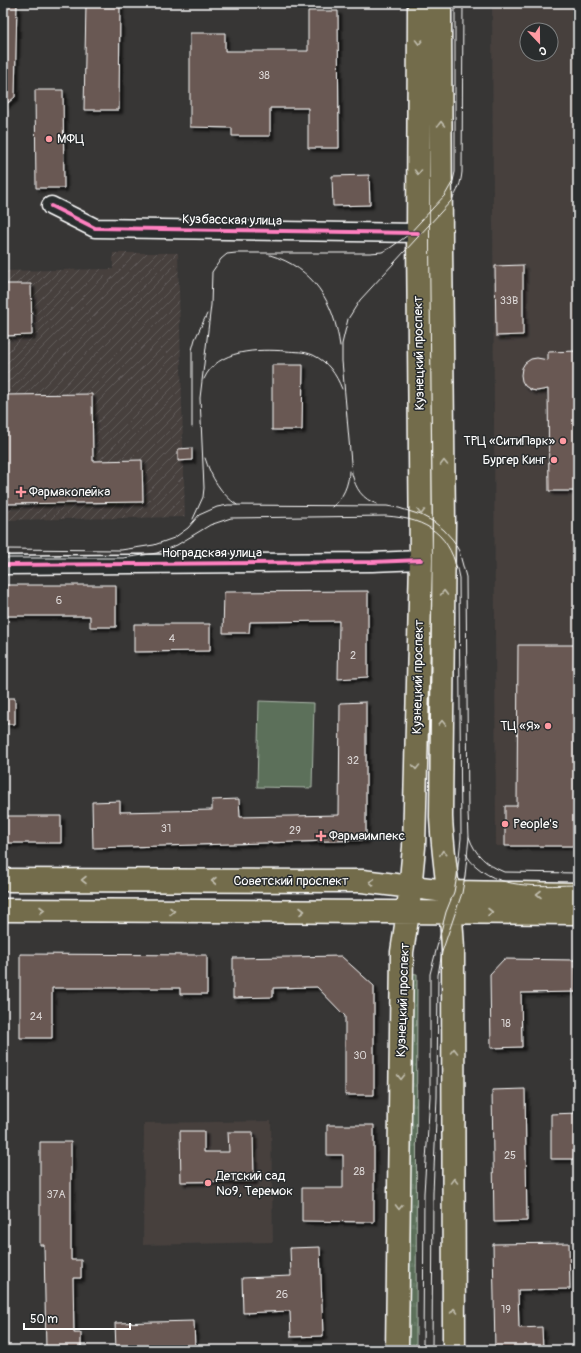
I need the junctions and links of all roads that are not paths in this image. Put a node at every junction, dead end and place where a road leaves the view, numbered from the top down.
1 (419, 3) edge
2 (440, 3) edge
3 (50, 206) dead end
4 (418, 233) junction
5 (421, 560) junction
6 (3, 564) edge
7 (3, 880) edge
8 (411, 887) junction
9 (578, 894) edge
10 (449, 902) junction
11 (3, 910) edge
12 (408, 912) junction
13 (578, 913) edge
14 (397, 1350) edge
15 (454, 1350) edge

1 -> 4 main road, Кузнецкий проспект
10 -> 2 main road, Кузнецкий проспект
3 - 4 street, Кузбасская улица
4 -> 5 main road, Кузнецкий проспект
5 - 6 street, Ноградская улица
5 -> 8 main road, Кузнецкий проспект
8 -> 7 main road, Советский проспект
8 - 10 main road, Советский проспект
8 - 12 main road, Кузнецкий проспект
9 -> 10 main road, Советский проспект
10 - 12 main road, Советский проспект
10 -> 13 main road, Советский проспект
15 -> 10 main road, Кузнецкий проспект
11 -> 12 main road, Советский проспект
12 -> 14 main road, Кузнецкий проспект

